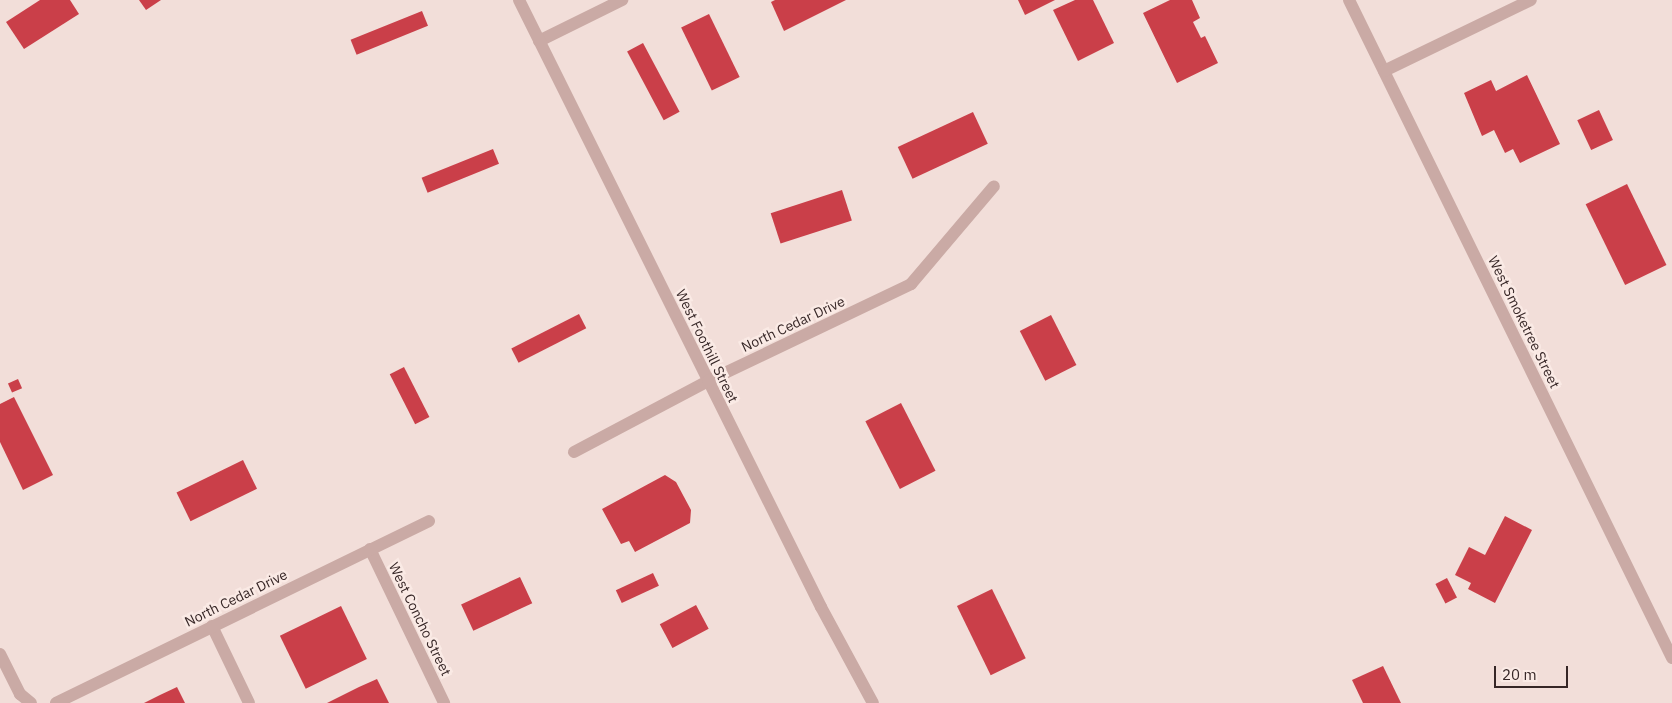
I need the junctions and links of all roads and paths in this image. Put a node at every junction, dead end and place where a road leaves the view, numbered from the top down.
1 (519, 0) edge
2 (622, 0) edge
3 (1349, 0) edge
4 (1531, 0) edge
5 (539, 41) junction
6 (1384, 71) junction
7 (994, 186) dead end
8 (708, 381) junction
9 (574, 452) dead end
10 (429, 520) dead end
11 (370, 549) junction
12 (212, 626) junction
13 (0, 654) edge
14 (1672, 658) edge
15 (31, 703) edge
16 (56, 703) edge
17 (249, 703) edge
18 (444, 703) edge
19 (873, 703) edge

1 - 5 street, West Foothill Street
2 - 5 street
3 - 6 street, West Smoketree Street
4 - 6 street
5 - 8 street, West Foothill Street
6 - 14 street, West Smoketree Street
7 - 8 street, North Cedar Drive
8 - 9 street, North Cedar Drive
8 - 19 street, West Foothill Street
10 - 11 street, North Cedar Drive
11 - 12 street, North Cedar Drive
11 - 18 street, West Concho Street
12 - 16 street, North Cedar Drive
12 - 17 street
13 - 15 street

